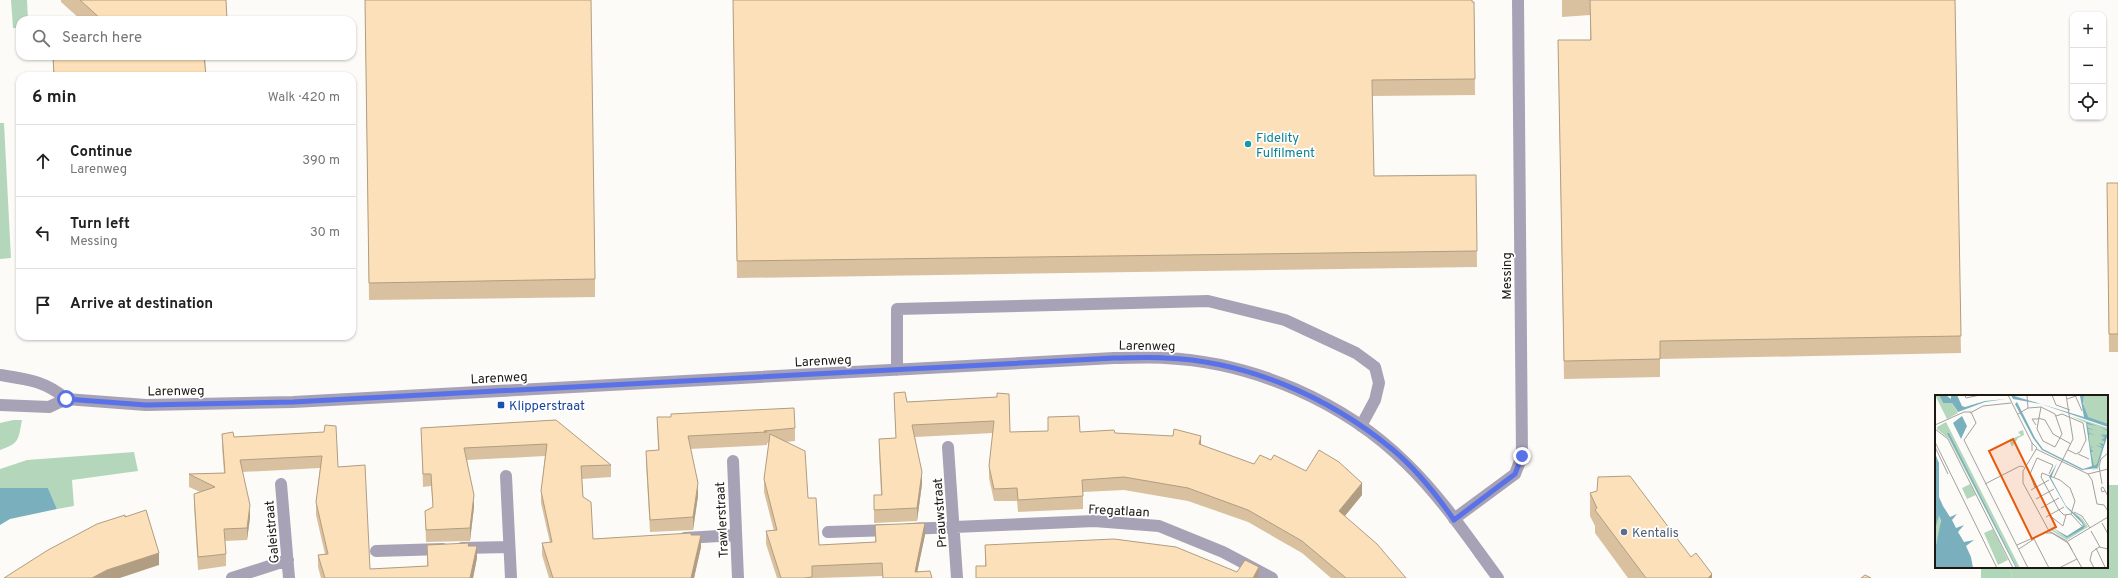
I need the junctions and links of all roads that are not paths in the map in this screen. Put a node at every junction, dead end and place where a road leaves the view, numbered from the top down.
1 (1518, 0) edge
2 (897, 370) junction
3 (0, 375) edge
4 (66, 399) junction
5 (0, 405) edge
6 (1361, 426) junction
7 (948, 447) dead end
8 (733, 462) dead end
9 (506, 476) dead end
10 (281, 484) dead end
11 (1454, 520) junction
12 (954, 527) junction
13 (828, 532) dead end
14 (736, 535) junction
15 (673, 539) edge
16 (509, 547) junction
17 (376, 551) dead end
18 (288, 560) junction
19 (232, 578) edge
20 (289, 578) edge
21 (511, 578) edge
22 (738, 578) edge
23 (956, 578) edge
24 (1272, 578) edge
25 (1498, 578) edge

1 - 11 street, Messing
2 - 4 street, Larenweg
2 - 6 street, Larenweg
2 - 6 street
3 - 4 street
4 - 5 street, Larenweg
6 - 11 street, Larenweg
7 - 12 street, Prauwstraat
8 - 14 street, Trawlerstraat
9 - 16 street
10 - 18 street, Galeistraat
11 - 25 street, Larenweg
12 - 13 street, Fregatlaan
12 - 23 street, Prauwstraat
12 - 24 street, Fregatlaan
14 - 15 street
14 - 22 street, Trawlerstraat
16 - 17 street
16 - 21 street
18 - 19 street
18 - 20 street, Galeistraat

